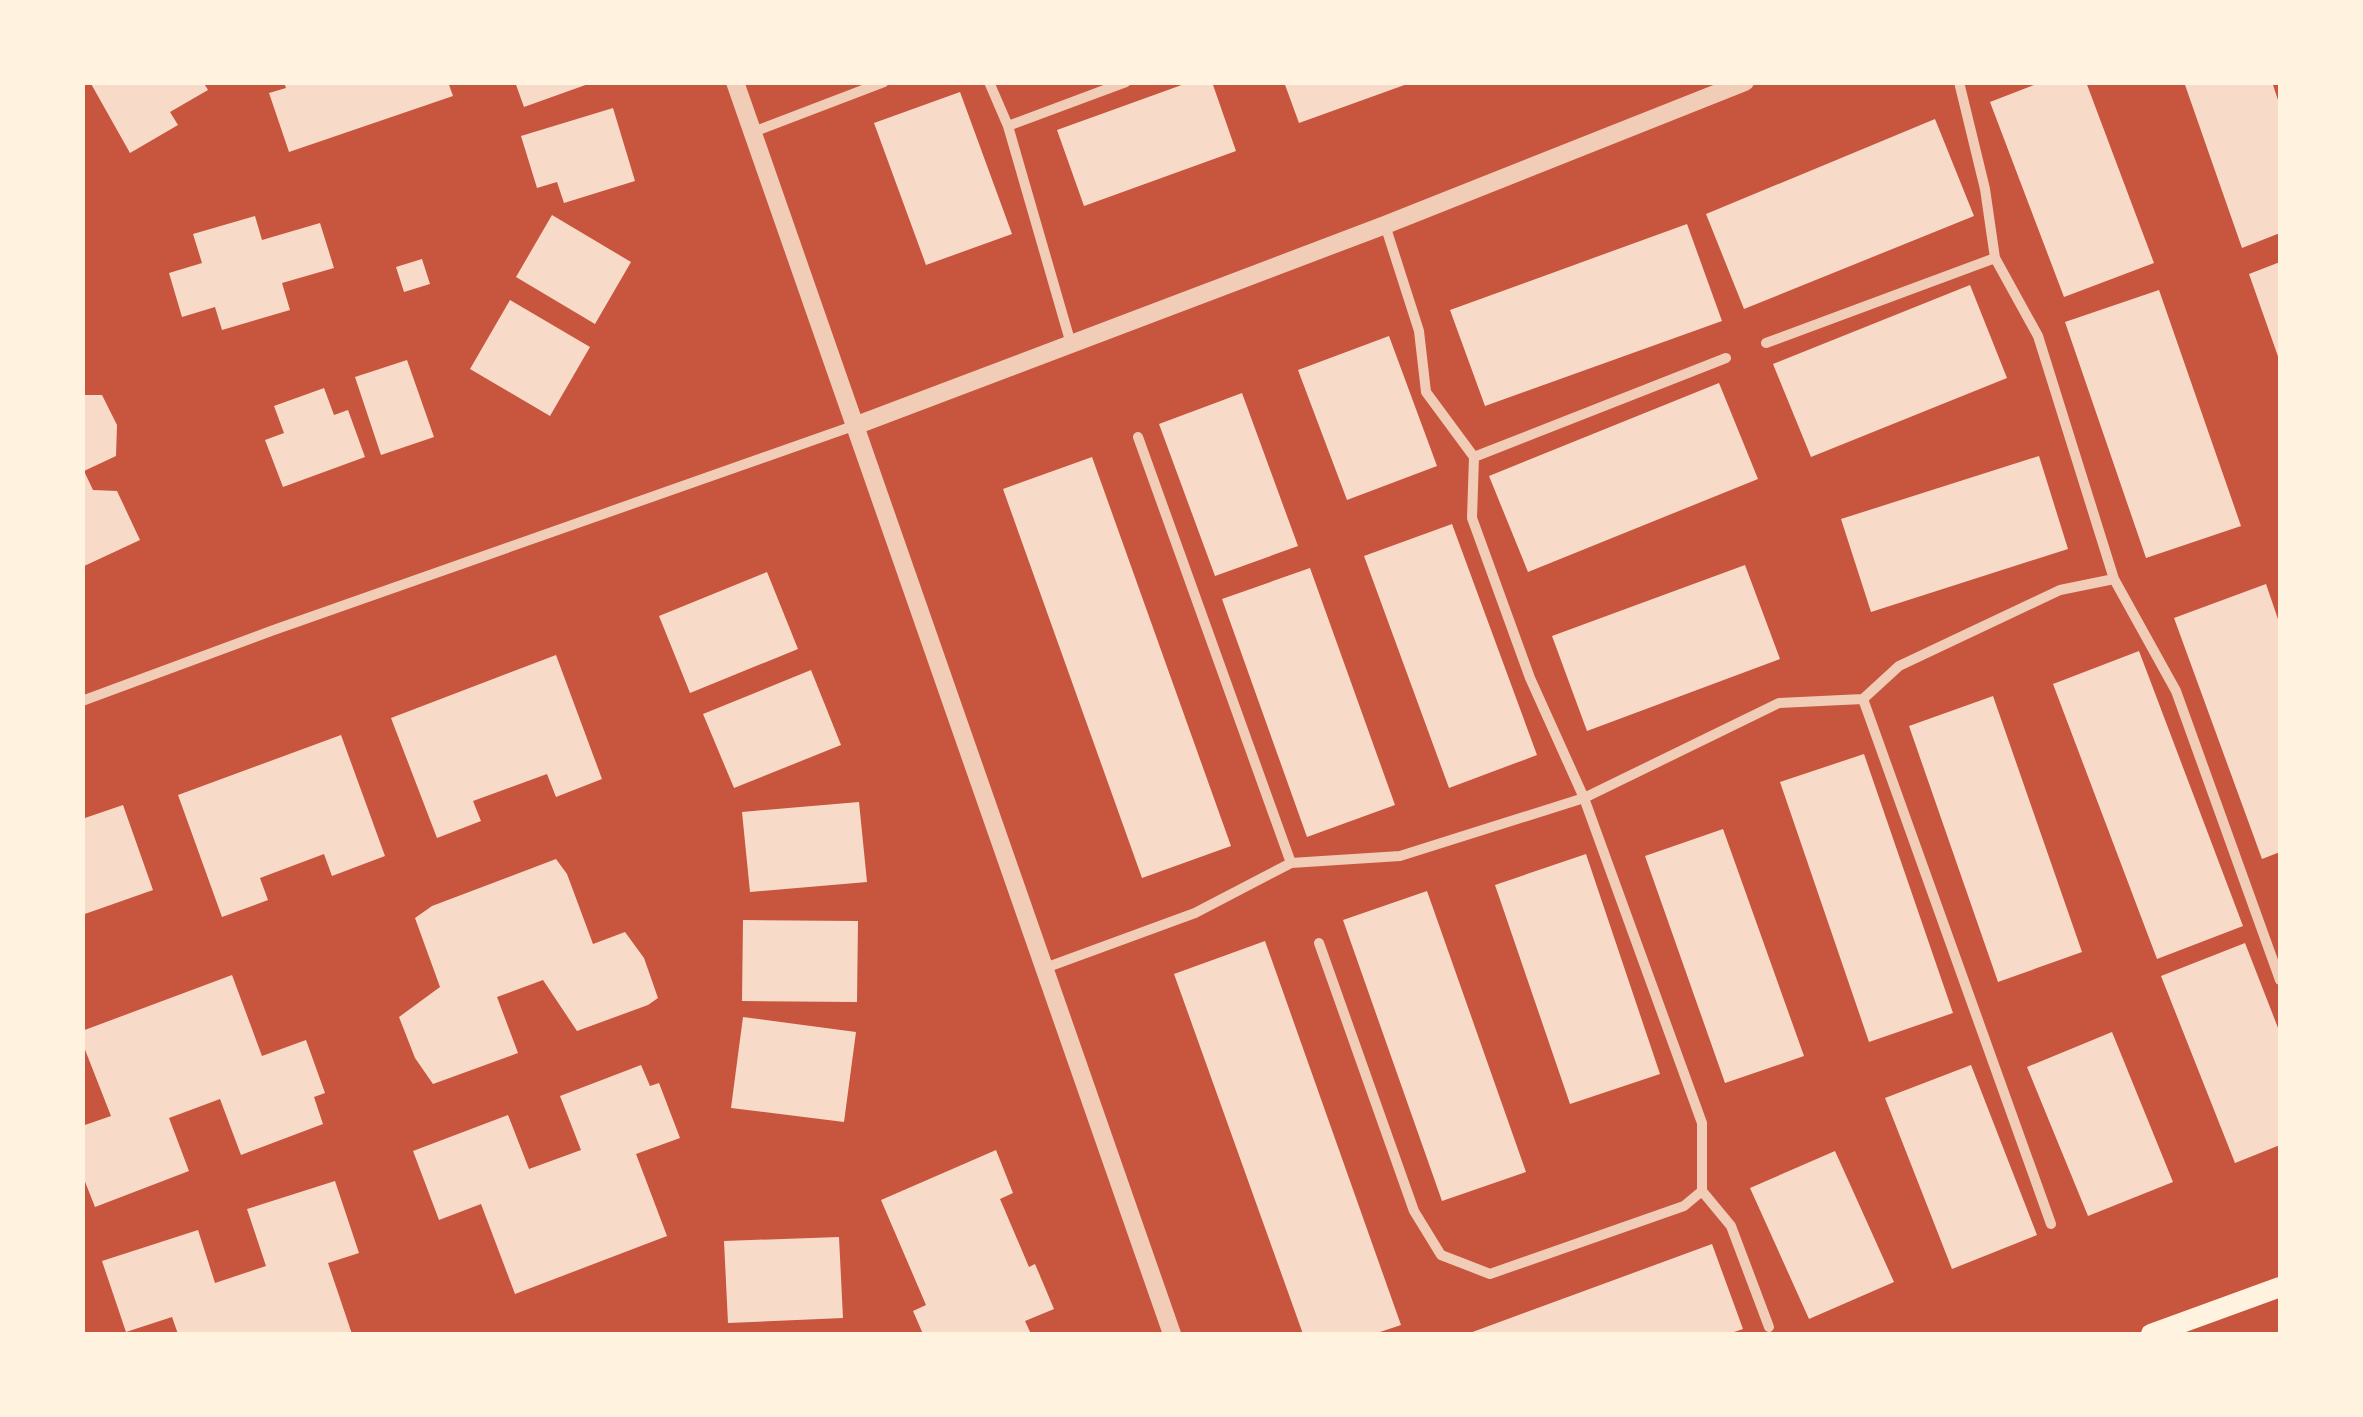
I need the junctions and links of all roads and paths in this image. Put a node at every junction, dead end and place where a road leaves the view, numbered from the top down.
1 (735, 82) edge
2 (884, 82) edge
3 (988, 82) edge
4 (1126, 82) edge
5 (1745, 82) edge
6 (1959, 82) edge
7 (1008, 126) junction
8 (753, 132) junction
9 (1385, 224) junction
10 (1995, 258) junction
11 (1766, 343) dead end
12 (1071, 344) junction
13 (1726, 358) dead end
14 (857, 425) junction
15 (1138, 437) dead end
16 (1474, 457) junction
17 (2114, 578) junction
18 (1863, 698) junction
19 (82, 701) edge
20 (1584, 798) junction
21 (1291, 863) junction
22 (1319, 943) dead end
23 (1045, 968) junction
24 (2280, 980) edge
25 (1702, 1191) junction
26 (2051, 1224) dead end
27 (2280, 1287) edge
28 (1769, 1326) dead end
29 (1172, 1334) edge
30 (2150, 1334) edge

1 - 8 street
2 - 8 street
3 - 7 street
4 - 7 street
5 - 9 street
6 - 10 street
7 - 12 street
8 - 14 street
9 - 12 street
9 - 16 street
10 - 11 street
10 - 17 street
12 - 14 street
13 - 16 street
14 - 19 street
14 - 23 street
15 - 21 street
16 - 20 street
17 - 18 street
17 - 24 street
18 - 20 street
18 - 26 street
20 - 21 street
20 - 25 street
21 - 23 street
22 - 25 street
23 - 29 street
25 - 28 street
27 - 30 main road

